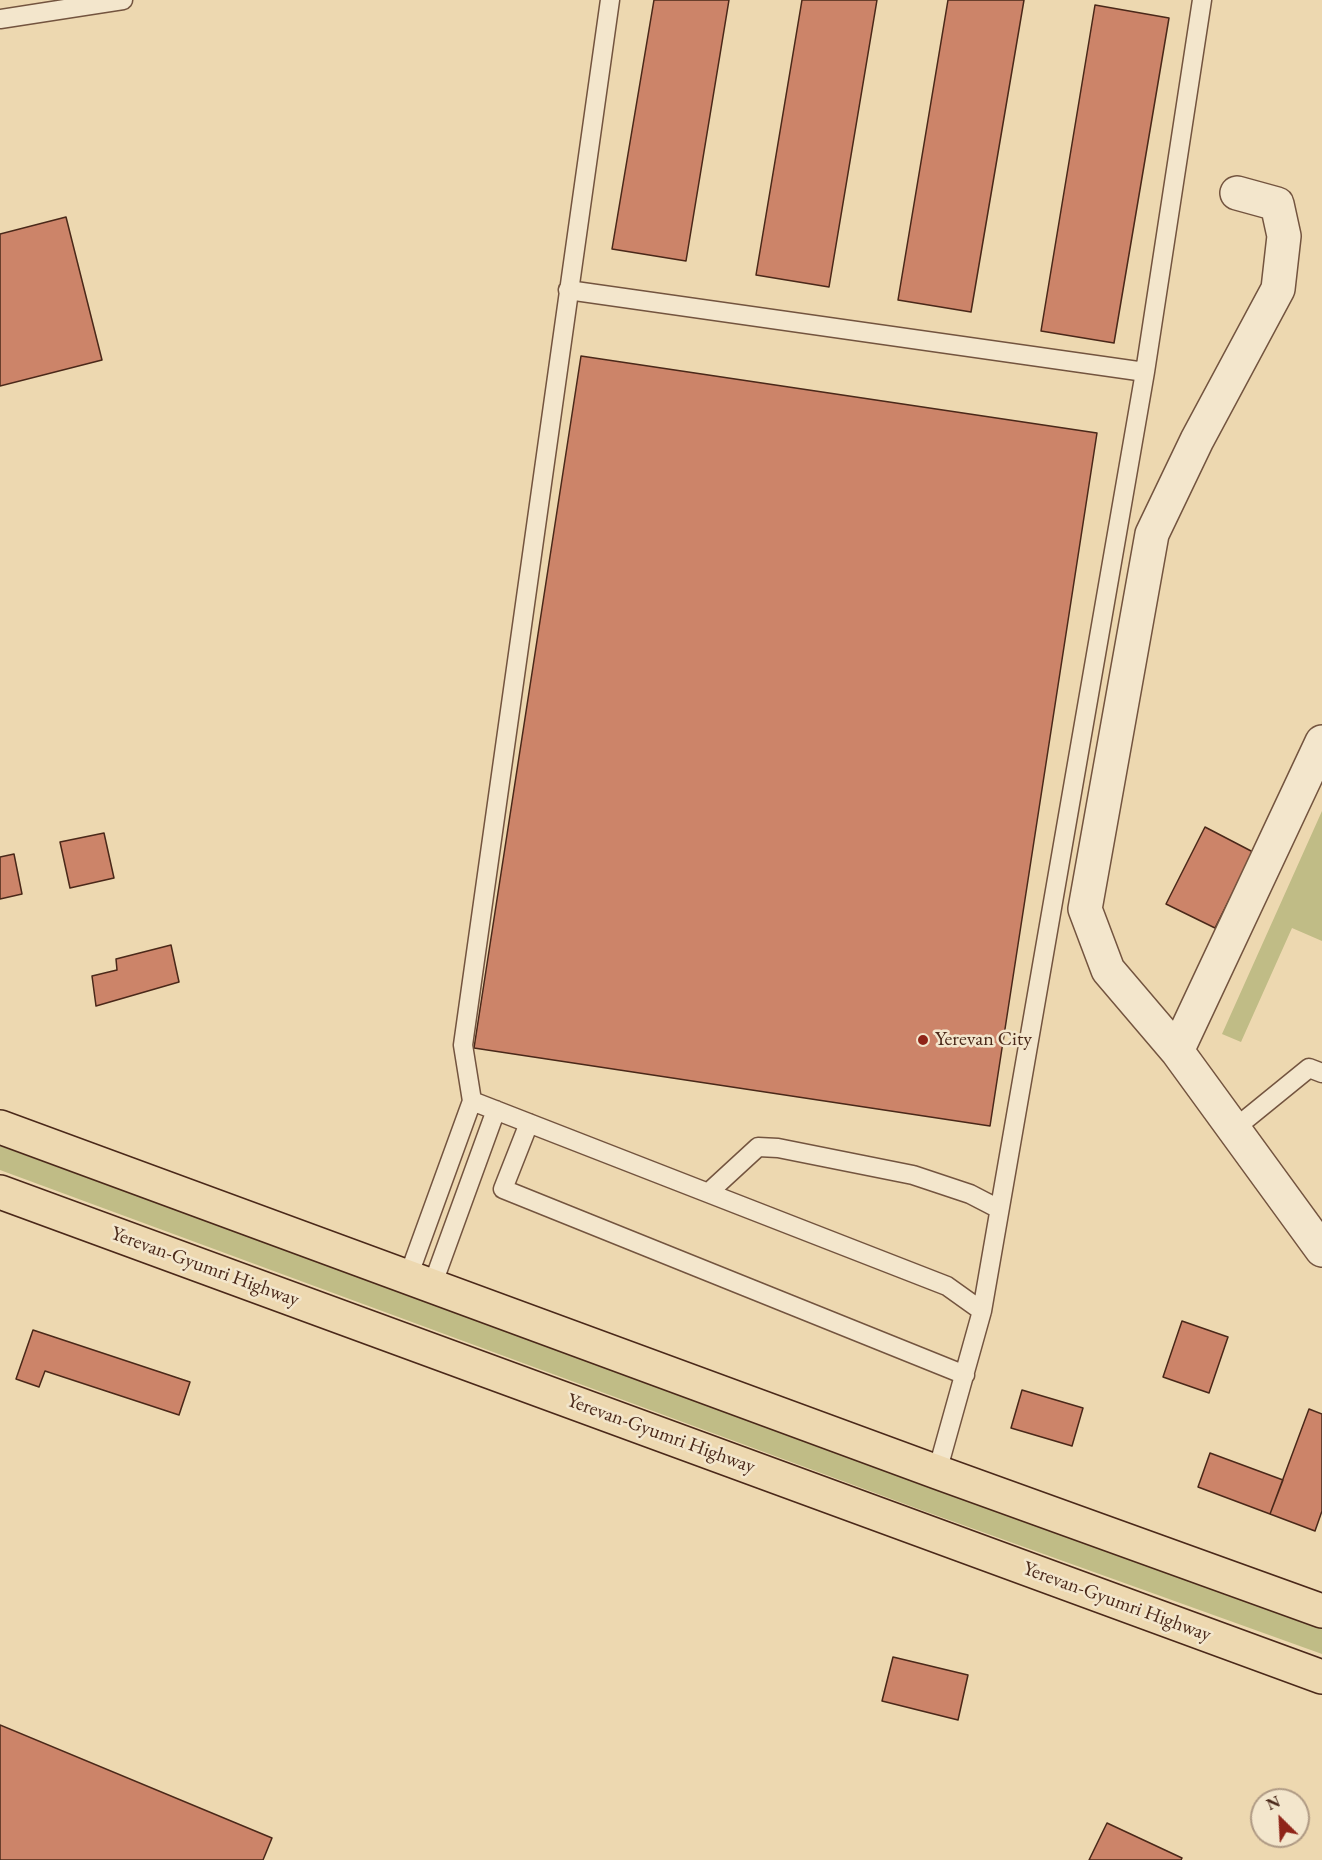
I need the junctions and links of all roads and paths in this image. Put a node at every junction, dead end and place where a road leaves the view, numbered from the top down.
1 (123, 0) edge
2 (610, 0) edge
3 (1202, 0) edge
4 (0, 19) edge
5 (1237, 193) dead end
6 (568, 290) junction
7 (1145, 372) junction
8 (1322, 742) edge
9 (1177, 1051) junction
10 (1322, 1073) edge
11 (472, 1101) junction
12 (496, 1110) junction
13 (529, 1123) junction
14 (0, 1127) edge
15 (1234, 1129) junction
16 (0, 1192) edge
17 (708, 1193) junction
18 (999, 1209) junction
19 (1322, 1250) edge
20 (420, 1281) junction
21 (982, 1311) junction
22 (965, 1375) junction
23 (937, 1472) junction
24 (1322, 1611) edge
25 (1322, 1677) edge

1 - 4 lane
2 - 6 lane
3 - 7 lane
5 - 9 street
6 - 7 lane
6 - 11 lane
7 - 18 lane
8 - 9 street
9 - 15 street
10 - 15 lane
11 - 12 lane
11 - 20 lane
12 - 13 lane
12 - 20 lane
13 - 17 lane
13 - 22 lane
14 - 20 highway
15 - 19 street
16 - 25 highway, Yerevan-Gyumri Highway
17 - 18 lane
17 - 21 lane
18 - 21 lane
20 - 23 highway
21 - 22 lane
22 - 23 lane
23 - 24 highway

